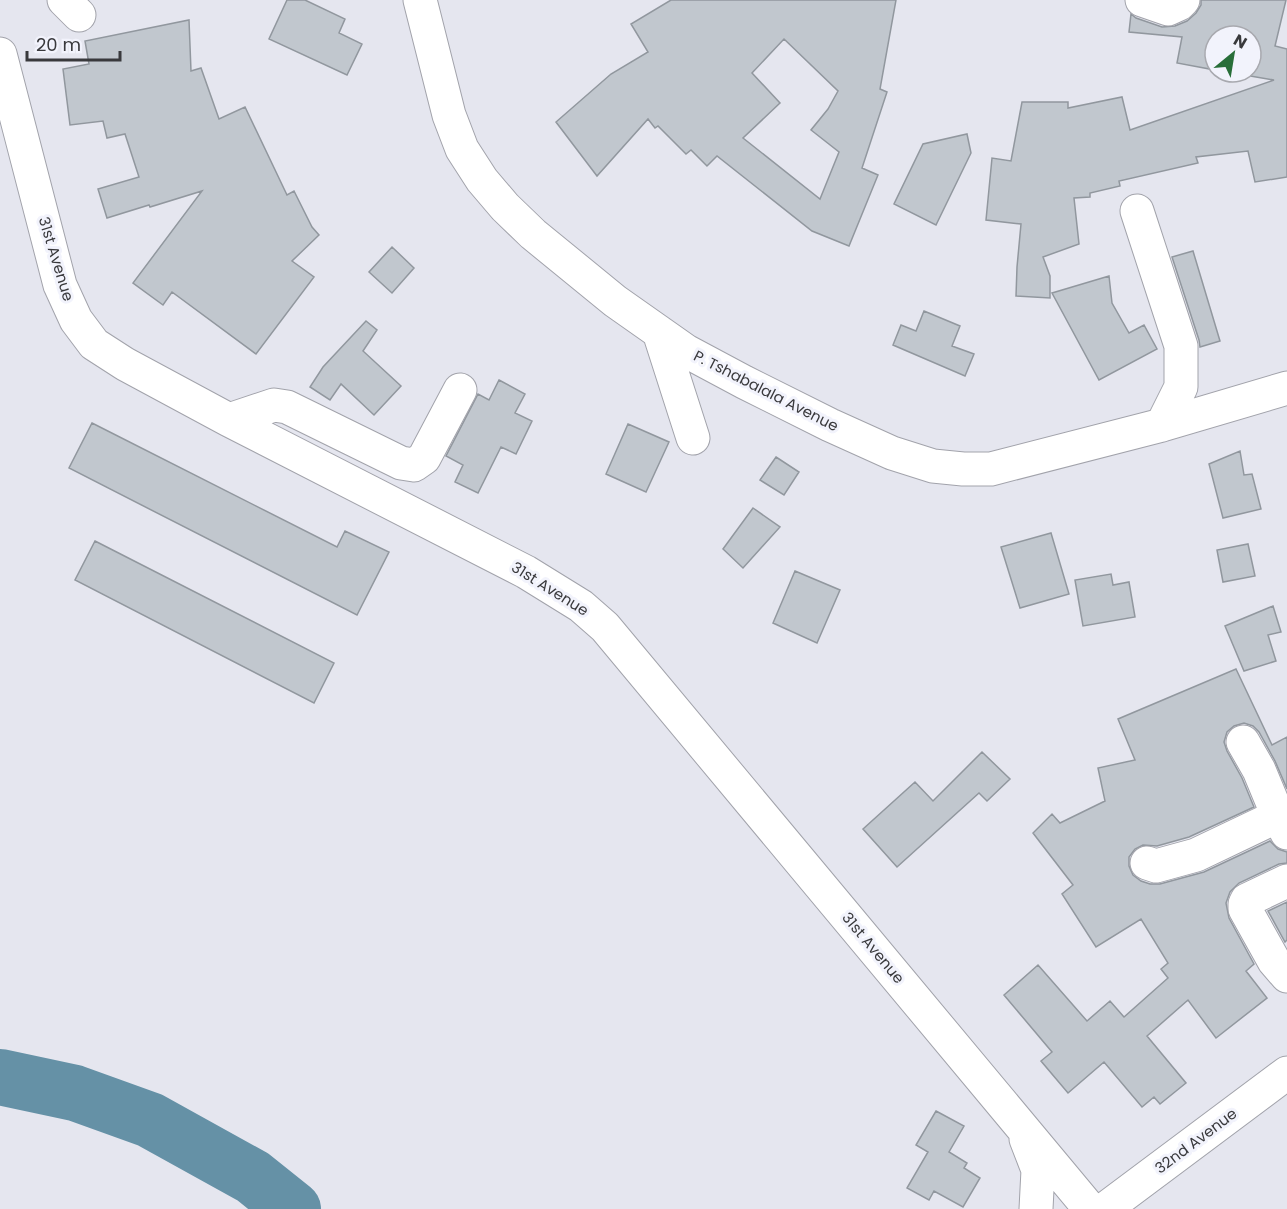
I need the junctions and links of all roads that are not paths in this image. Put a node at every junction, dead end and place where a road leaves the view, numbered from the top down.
1 (420, 0) edge
2 (1142, 0) edge
3 (1183, 0) edge
4 (0, 54) edge
5 (1137, 211) dead end
6 (659, 332) junction
7 (1287, 388) edge
8 (460, 390) dead end
9 (229, 420) junction
10 (1162, 425) junction
11 (693, 438) dead end
12 (1243, 742) dead end
13 (1282, 824) edge
14 (1147, 863) dead end
15 (1287, 881) edge
16 (1287, 976) edge
17 (1287, 1073) edge
18 (1021, 1126) junction
19 (1036, 1209) edge
20 (1090, 1209) edge
21 (1105, 1209) edge

1 - 6 street, P. Tshabalala Avenue
2 - 3 street
4 - 9 street, 31st Avenue
5 - 10 street
6 - 10 street, P. Tshabalala Avenue
6 - 11 street
7 - 10 street, P. Tshabalala Avenue
8 - 9 street
9 - 18 street, 31st Avenue
12 - 13 street
13 - 14 street
15 - 16 street
17 - 21 street, 32nd Avenue
18 - 19 street
18 - 20 street, 31st Avenue

